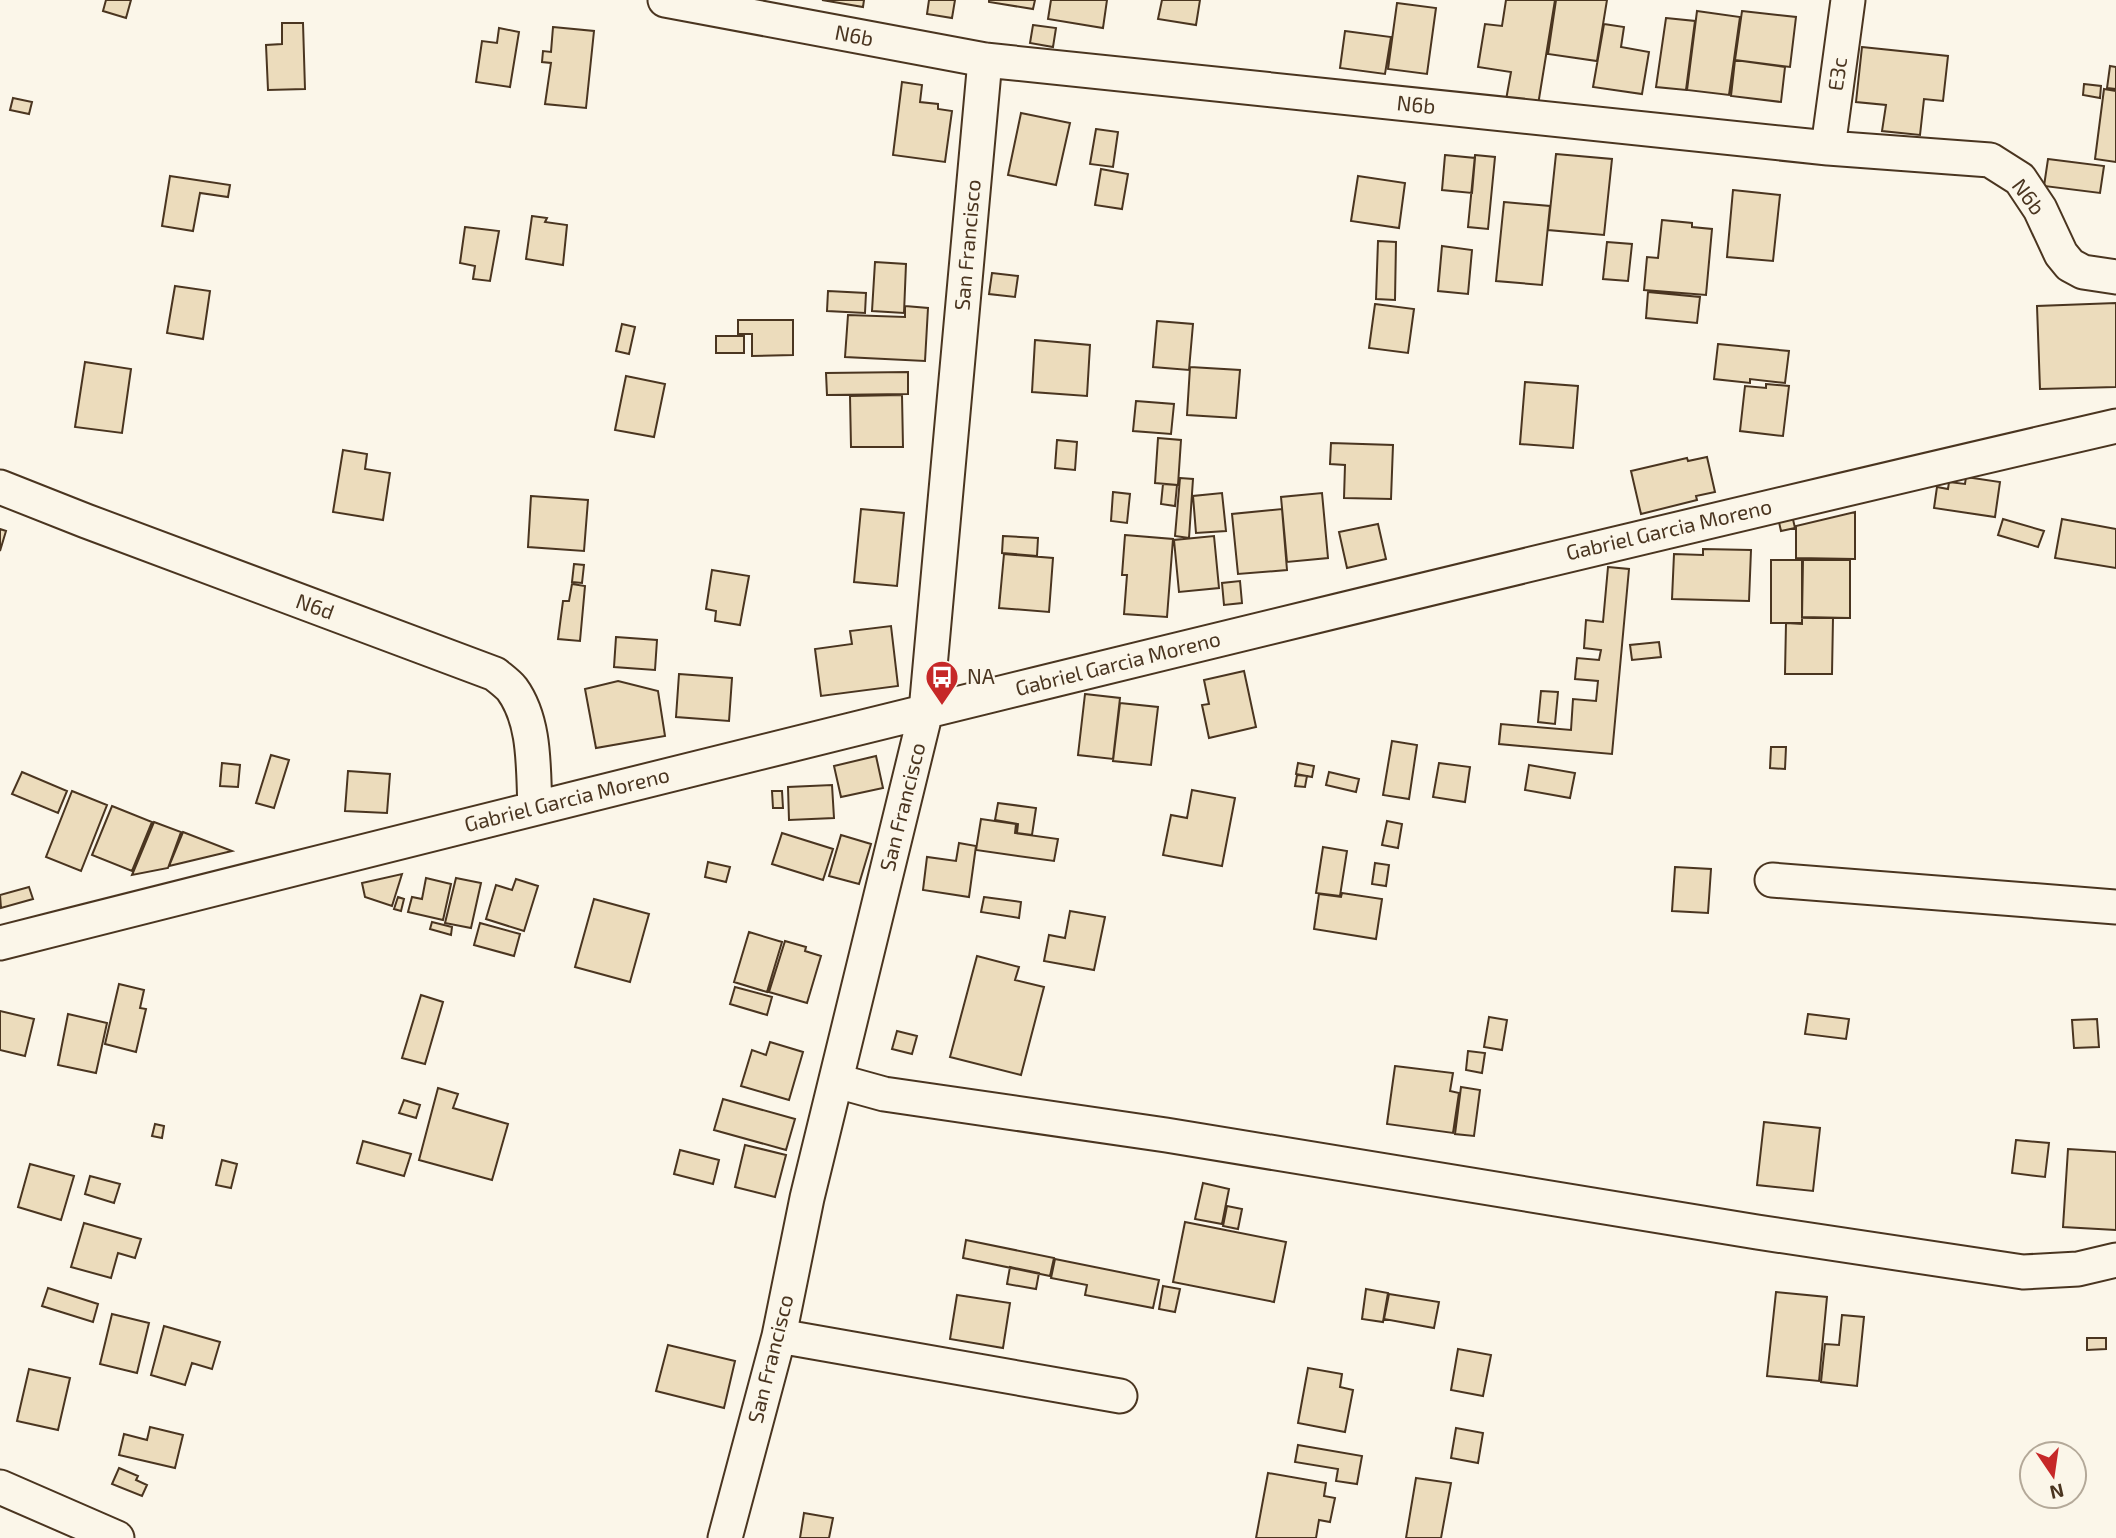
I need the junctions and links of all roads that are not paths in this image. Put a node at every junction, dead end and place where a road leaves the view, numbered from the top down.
1 (664, 0) edge
2 (1849, 0) edge
3 (985, 61) junction
4 (1828, 148) junction
5 (2116, 277) edge
6 (2116, 426) edge
7 (0, 487) edge
8 (926, 711) junction
9 (535, 808) junction
10 (1772, 880) dead end
11 (2116, 907) edge
12 (0, 943) edge
13 (836, 1081) junction
14 (2116, 1260) edge
15 (779, 1336) junction
16 (1120, 1396) dead end
17 (0, 1487) edge
18 (117, 1538) edge
19 (725, 1538) edge

1 - 3 street, N6b
2 - 4 street, E3c
3 - 4 street, N6b
3 - 8 street, San Francisco
4 - 5 street, N6b
6 - 8 street, Gabriel Garcia Moreno
7 - 9 street, N6d
8 - 9 street, Gabriel Garcia Moreno
8 - 13 street, San Francisco
9 - 12 street, Gabriel Garcia Moreno
10 - 11 street
13 - 14 street
13 - 15 street, San Francisco
15 - 16 street
15 - 19 street, San Francisco
17 - 18 street

